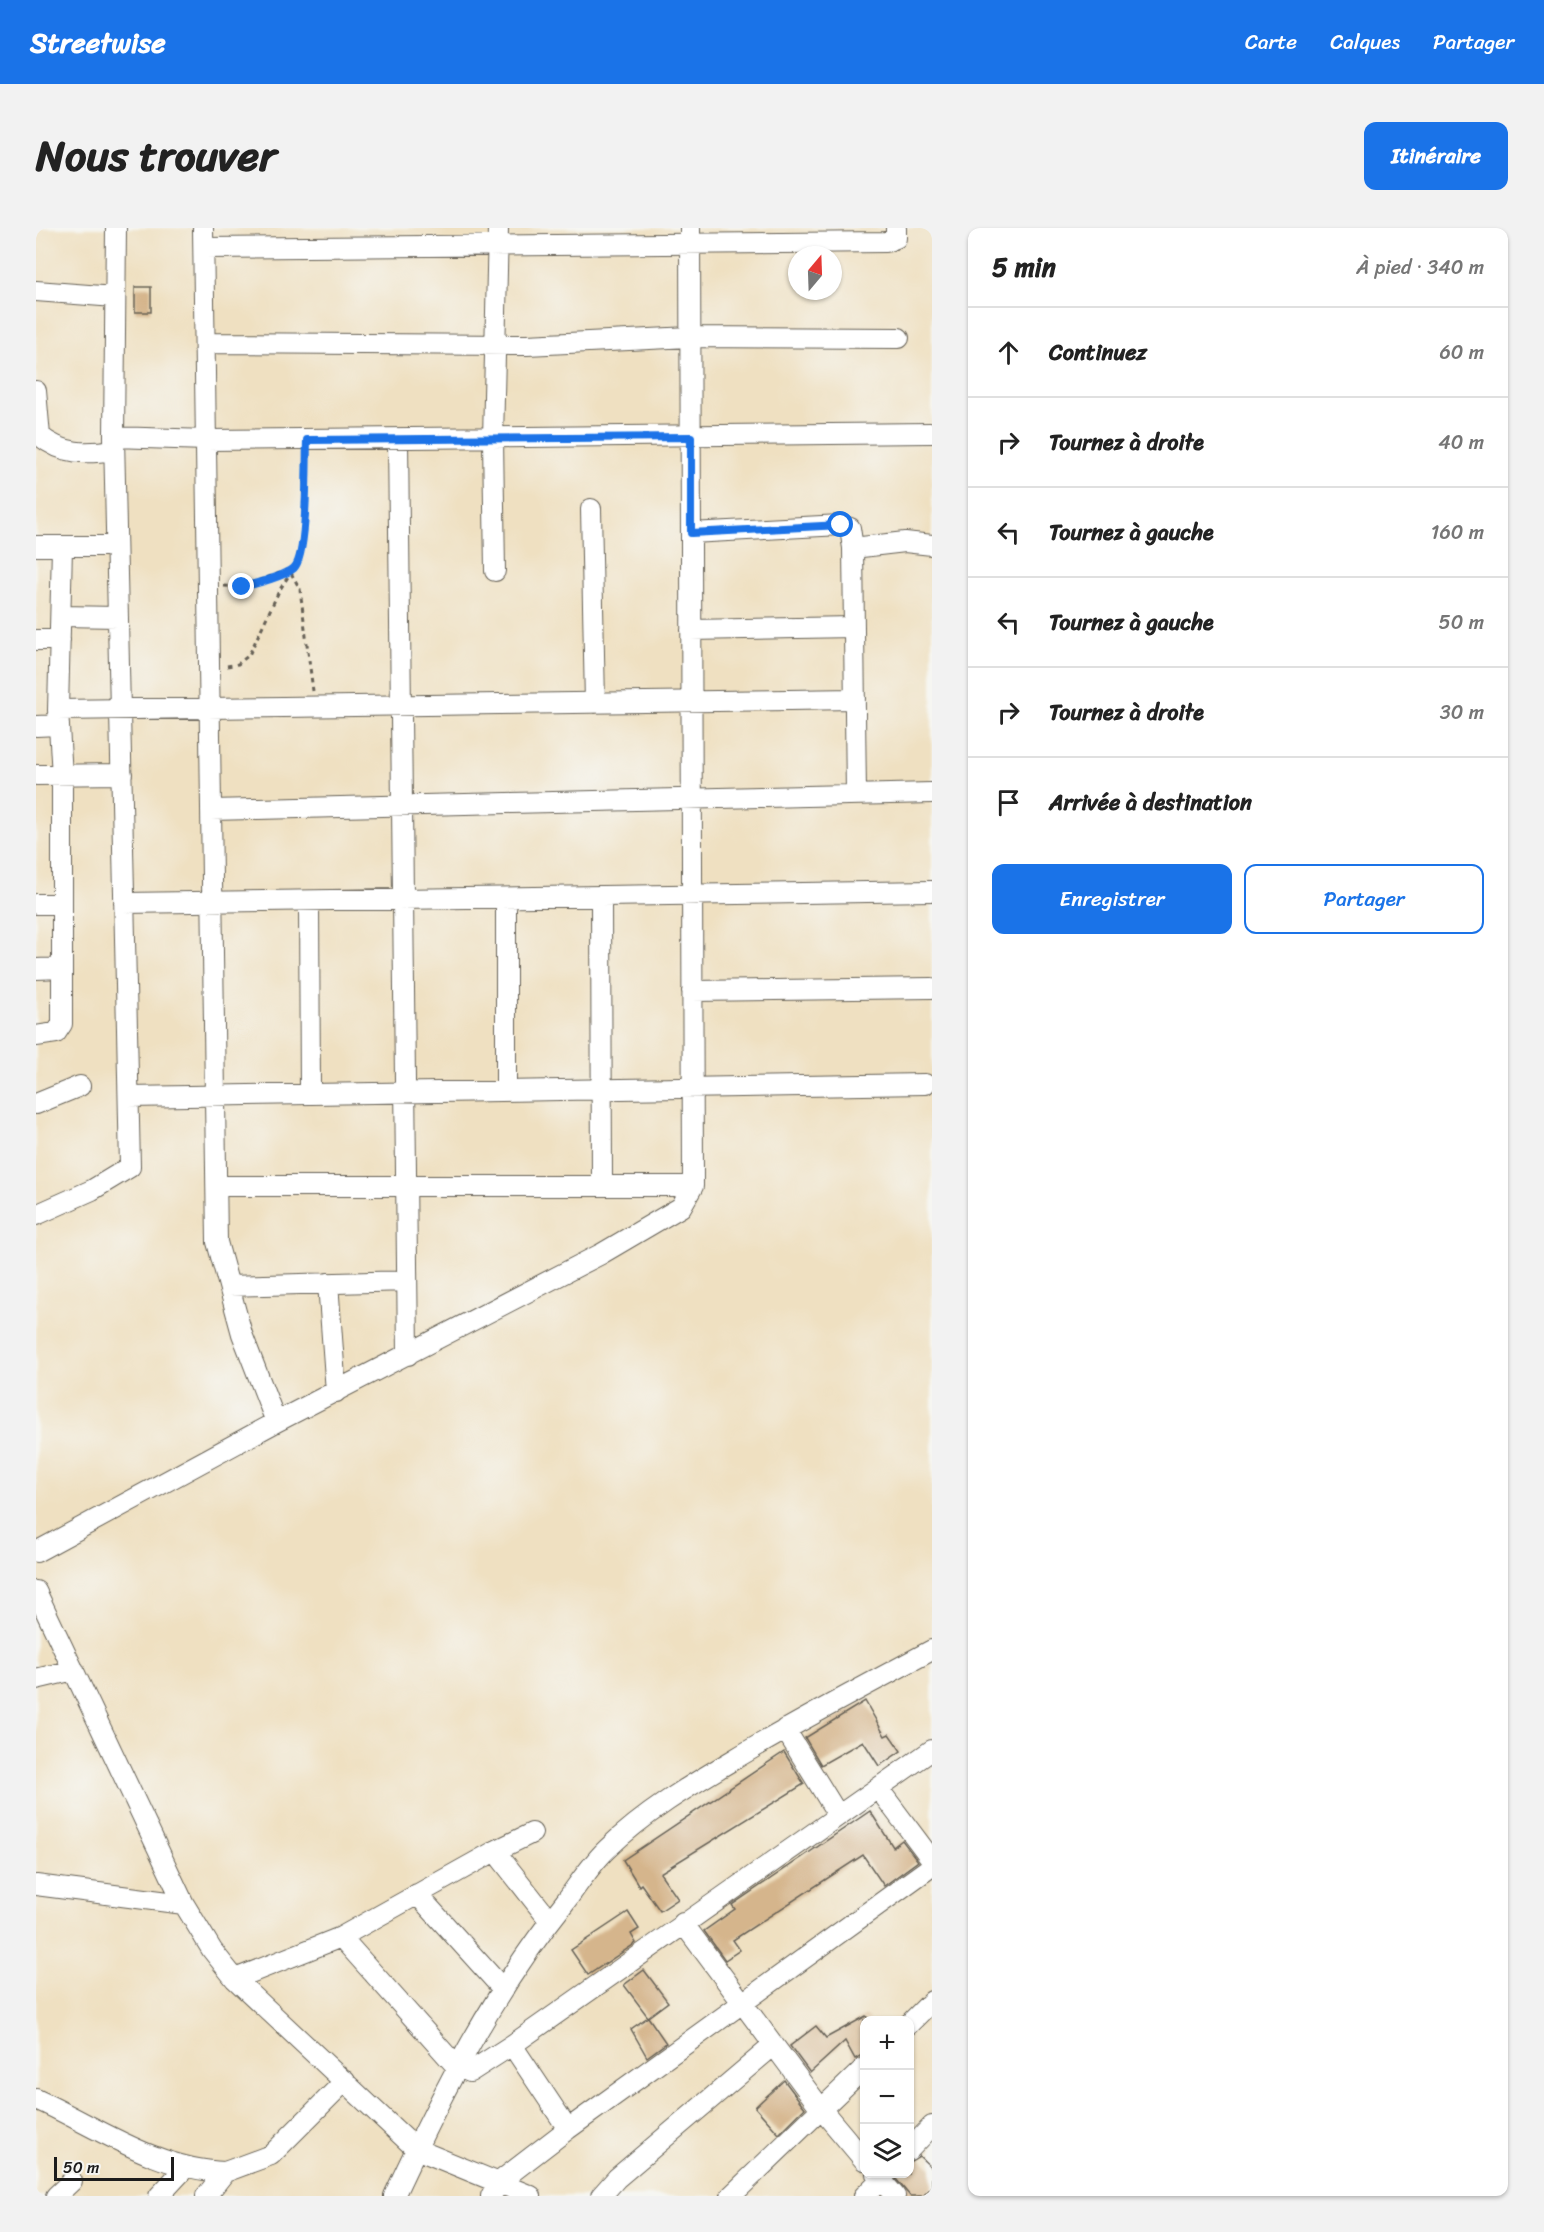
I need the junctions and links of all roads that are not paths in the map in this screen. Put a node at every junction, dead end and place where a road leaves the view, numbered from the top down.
1 (116, 228) edge
2 (203, 228) edge
3 (896, 228) edge
4 (497, 237) edge
5 (690, 237) edge
6 (204, 248) junction
7 (36, 291) edge
8 (115, 297) junction
9 (690, 337) junction
10 (899, 338) dead end
11 (205, 343) junction
12 (494, 345) junction
13 (36, 391) edge
14 (932, 433) edge
15 (691, 437) junction
16 (493, 438) junction
17 (398, 439) junction
18 (206, 440) junction
19 (114, 444) junction
20 (591, 509) dead end
21 (691, 533) junction
22 (932, 545) edge
23 (36, 546) edge
24 (116, 546) junction
25 (63, 547) junction
26 (853, 548) junction
27 (495, 571) dead end
28 (61, 616) junction
29 (118, 617) junction
30 (854, 627) junction
31 (691, 630) junction
32 (36, 640) edge
33 (60, 640) junction
34 (855, 699) junction
35 (692, 701) junction
36 (595, 703) junction
37 (401, 705) junction
38 (210, 708) junction
39 (120, 709) junction
40 (59, 717) junction
41 (36, 726) edge
42 (122, 774) junction
43 (36, 775) edge
44 (62, 776) junction
45 (932, 793) edge
46 (856, 795) junction
47 (692, 798) junction
48 (402, 805) junction
49 (211, 810) junction
50 (932, 891) edge
51 (692, 895) junction
52 (601, 896) junction
53 (506, 898) junction
54 (403, 899) junction
55 (309, 901) junction
56 (213, 902) junction
57 (124, 903) junction
58 (36, 904) edge
59 (60, 904) junction
60 (61, 968) junction
61 (36, 969) edge
62 (932, 988) edge
63 (692, 991) junction
64 (36, 1036) edge
65 (926, 1084) dead end
66 (80, 1086) dead end
67 (693, 1088) junction
68 (603, 1089) junction
69 (506, 1091) junction
70 (405, 1092) junction
71 (310, 1094) junction
72 (215, 1095) junction
73 (129, 1097) junction
74 (36, 1104) edge
75 (217, 1186) junction
76 (406, 1186) junction
77 (602, 1186) junction
78 (693, 1186) junction
79 (36, 1215) edge
80 (407, 1281) junction
81 (328, 1283) junction
82 (229, 1286) junction
83 (408, 1355) junction
84 (336, 1392) junction
85 (276, 1422) junction
86 (36, 1552) edge
87 (36, 1591) edge
88 (932, 1650) edge
89 (74, 1670) junction
90 (36, 1679) edge
91 (785, 1729) junction
92 (932, 1750) edge
93 (878, 1788) junction
94 (838, 1815) junction
95 (532, 1833) dead end
96 (495, 1851) junction
97 (932, 1860) edge
98 (932, 1866) edge
99 (36, 1885) edge
100 (417, 1894) junction
101 (184, 1904) junction
102 (550, 1921) junction
103 (683, 1923) junction
104 (341, 1937) junction
105 (234, 1979) junction
106 (502, 1988) junction
107 (932, 2001) edge
108 (742, 2002) junction
109 (914, 2019) edge
110 (512, 2045) junction
111 (774, 2045) junction
112 (456, 2066) junction
113 (862, 2070) edge
114 (345, 2081) junction
115 (36, 2099) edge
116 (822, 2110) junction
117 (932, 2126) edge
118 (568, 2129) junction
119 (914, 2145) edge
120 (416, 2149) junction
121 (860, 2155) edge
122 (186, 2168) junction
123 (225, 2172) junction
124 (879, 2178) edge
125 (883, 2178) edge
126 (72, 2181) dead end
127 (495, 2189) edge
128 (56, 2196) edge
129 (159, 2196) edge
130 (208, 2196) edge
131 (394, 2196) edge
132 (531, 2196) edge
133 (601, 2196) edge
134 (731, 2196) edge
135 (864, 2196) edge
136 (895, 2196) edge

1 - 8 street
2 - 6 street
3 - 5 street
4 - 5 street
4 - 6 street
4 - 12 street
5 - 9 street
6 - 11 street
7 - 8 street
8 - 19 street
9 - 10 street
9 - 12 street
9 - 15 street
11 - 12 street
11 - 18 street
12 - 16 street
13 - 19 street
14 - 15 street
15 - 16 street
15 - 21 street
16 - 17 street
16 - 27 street
17 - 18 street
17 - 37 street
18 - 19 street
18 - 38 street
19 - 24 street
20 - 36 street
21 - 26 street
21 - 31 street
22 - 26 street
23 - 25 street
24 - 25 street
24 - 29 street
25 - 28 street
26 - 30 street
28 - 29 street
28 - 33 street
29 - 39 street
30 - 31 street
30 - 34 street
31 - 35 street
32 - 33 street
33 - 40 street
34 - 35 street
34 - 46 street
35 - 36 street
35 - 47 street
36 - 37 street
37 - 38 street
37 - 48 street
38 - 39 street
38 - 49 street
39 - 40 street
39 - 42 street
40 - 41 street
40 - 44 street
42 - 44 street
42 - 57 street
43 - 44 street
44 - 59 street
45 - 46 street
46 - 47 street
47 - 48 street
47 - 51 street
48 - 49 street
48 - 54 street
49 - 56 street
50 - 51 street
51 - 52 street
51 - 63 street
52 - 53 street
52 - 68 street
53 - 54 street
53 - 69 street
54 - 55 street
54 - 70 street
55 - 56 street
55 - 71 street
56 - 57 street
56 - 72 street
57 - 73 street
58 - 59 street
59 - 60 street
60 - 61 street
60 - 64 street
62 - 63 street
63 - 67 street
65 - 67 street
66 - 74 street
67 - 68 street
67 - 78 street
68 - 69 street
68 - 77 street
69 - 70 street
70 - 71 street
70 - 76 street
71 - 72 street
72 - 73 street
72 - 75 street
73 - 79 street
75 - 76 street
75 - 82 street
76 - 77 street
76 - 80 street
77 - 78 street
78 - 83 street
80 - 81 street
80 - 83 street
81 - 82 street
81 - 84 street
82 - 85 street
83 - 84 street
84 - 85 street
85 - 86 street
87 - 89 street
88 - 91 street
89 - 90 street
89 - 101 street
91 - 94 street
91 - 102 street
92 - 93 street
93 - 94 street
93 - 97 street
94 - 103 street
95 - 96 street
96 - 100 street
96 - 102 street
98 - 108 street
99 - 101 street
100 - 104 street
100 - 106 street
101 - 105 street
102 - 106 street
103 - 108 street
103 - 110 street
104 - 105 street
104 - 112 street
105 - 114 street
106 - 112 street
107 - 109 street
108 - 111 street
108 - 118 street
110 - 112 street
110 - 118 street
111 - 116 street
111 - 133 street
112 - 120 street
113 - 116 street
114 - 120 street
114 - 123 street
115 - 122 street
116 - 121 street
116 - 134 street
117 - 119 street
118 - 127 street
120 - 127 street
120 - 131 street
122 - 123 street
122 - 129 street
123 - 130 street
124 - 135 street
125 - 136 street
126 - 128 street
127 - 132 street

